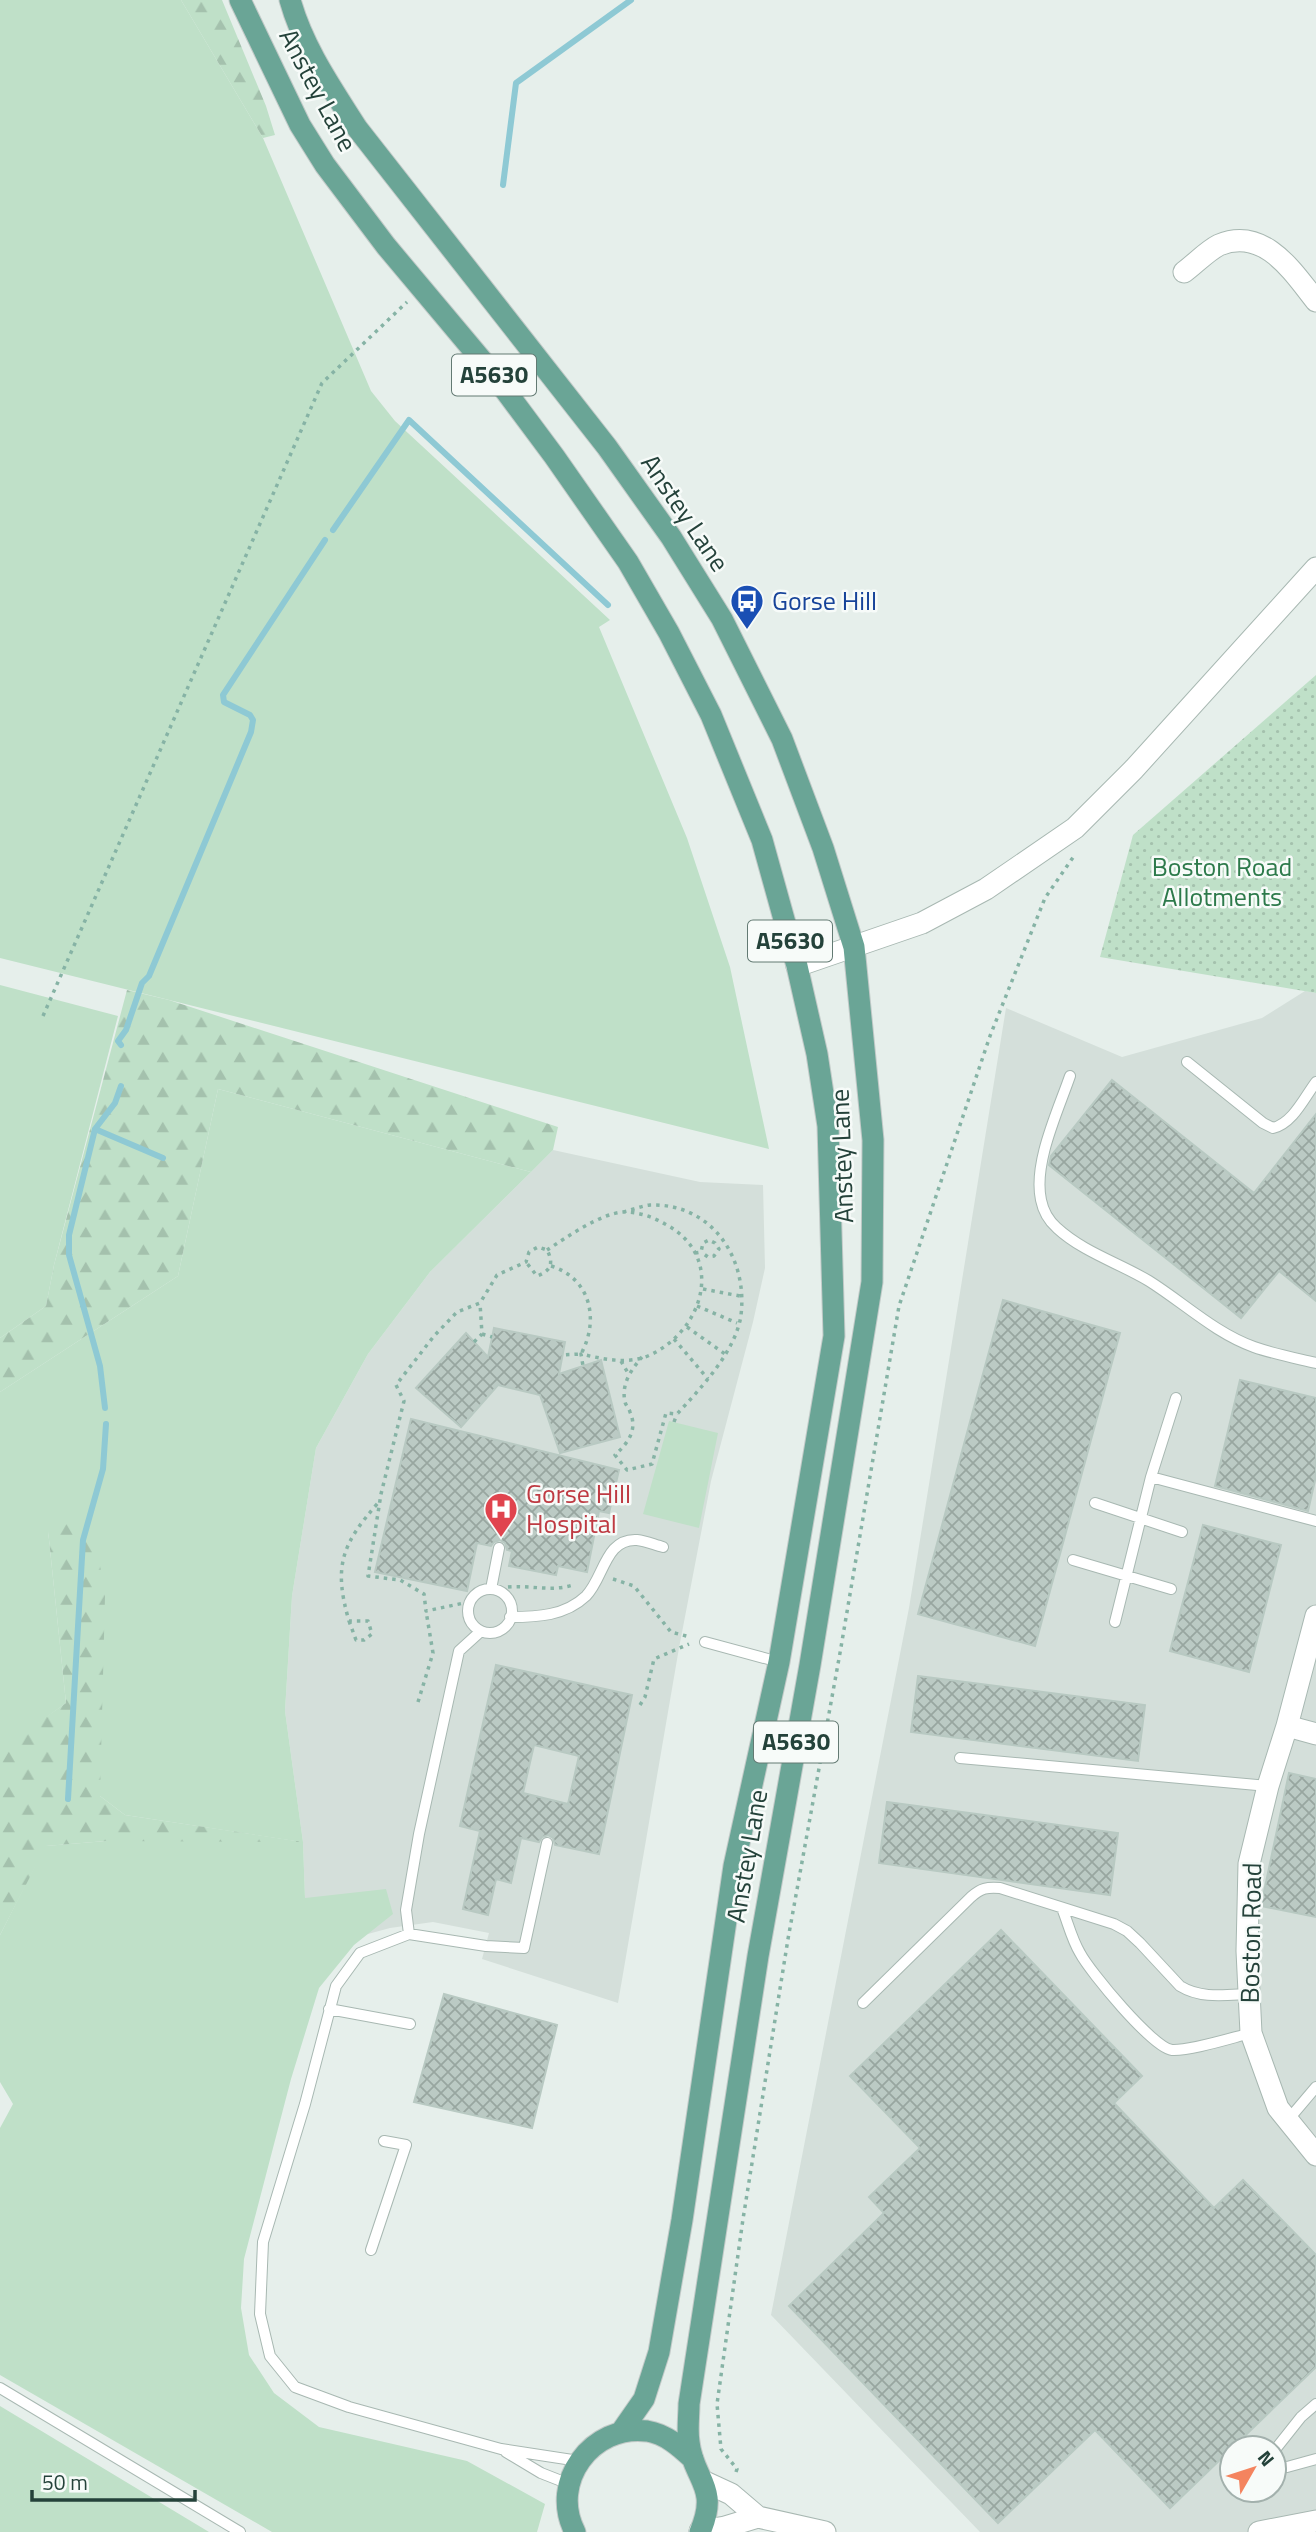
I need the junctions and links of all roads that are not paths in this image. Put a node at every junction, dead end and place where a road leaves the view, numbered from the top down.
1 (240, 0) edge
2 (290, 0) edge
3 (1184, 272) dead end
4 (1316, 301) edge
5 (1316, 568) edge
6 (854, 947) junction
7 (797, 966) junction
8 (1187, 1062) dead end
9 (1070, 1076) dead end
10 (1316, 1082) edge
11 (1316, 1363) edge
12 (1176, 1398) dead end
13 (1151, 1476) junction
14 (1095, 1503) dead end
15 (1140, 1518) junction
16 (1316, 1521) edge
17 (1182, 1532) dead end
18 (663, 1547) dead end
19 (499, 1548) dead end
20 (1073, 1560) dead end
21 (1126, 1576) junction
22 (491, 1589) junction
23 (1171, 1589) dead end
24 (1316, 1616) edge
25 (510, 1617) junction
26 (1115, 1622) dead end
27 (481, 1631) junction
28 (705, 1642) road end
29 (779, 1662) junction
30 (1287, 1726) junction
31 (1316, 1734) edge
32 (960, 1758) dead end
33 (1268, 1786) junction
34 (547, 1843) dead end
35 (1062, 1908) junction
36 (409, 1934) junction
37 (1249, 1994) junction
38 (863, 2003) dead end
39 (329, 2009) junction
40 (411, 2024) dead end
41 (1251, 2033) junction
42 (1316, 2087) edge
43 (1288, 2120) junction
44 (384, 2141) dead end
45 (1316, 2155) edge
46 (371, 2250) dead end
47 (0, 2388) edge
48 (1316, 2404) edge
49 (621, 2432) junction
50 (1288, 2434) edge
51 (501, 2449) junction
52 (1316, 2459) edge
53 (694, 2460) junction
54 (579, 2461) junction
55 (1288, 2467) edge
56 (705, 2483) junction
57 (569, 2484) junction
58 (758, 2517) junction
59 (1316, 2521) edge
60 (700, 2531) edge
61 (240, 2532) edge
62 (575, 2532) edge
63 (825, 2532) edge
64 (1259, 2532) edge

1 - 7 main road, Anstey Lane / A5630
2 - 6 main road, Anstey Lane / A5630
3 - 4 street
5 - 6 street
6 - 7 street
6 - 53 main road, Anstey Lane / A5630
7 - 29 main road, Anstey Lane / A5630
8 - 10 lane
9 - 11 lane
12 - 13 lane
13 - 15 lane
13 - 16 lane
14 - 15 lane
15 - 17 lane
15 - 21 lane
18 - 25 lane
19 - 22 lane
20 - 21 lane
21 - 23 lane
21 - 26 lane
22 - 25 lane
22 - 27 lane
24 - 30 street, Boston Road
25 - 27 lane
27 - 36 lane
28 - 29 lane
29 - 49 main road, A5630
30 - 31 street
30 - 33 street, Boston Road
32 - 33 lane
33 - 37 street, Boston Road
34 - 36 lane
35 - 37 lane
35 - 38 lane
35 - 41 lane
36 - 39 lane
37 - 41 street, Boston Road
39 - 40 lane
39 - 51 lane
41 - 43 street, Boston Road
42 - 43 lane
43 - 45 street, Boston Road
44 - 46 lane
47 - 61 lane
48 - 50 lane
49 - 53 main road, Anstey Lane
49 - 54 main road
51 - 54 lane
51 - 57 lane
52 - 55 lane
53 - 56 main road, Anstey Lane
54 - 57 main road
56 - 58 street
56 - 60 main road, Anstey Lane
57 - 62 main road
58 - 60 street
58 - 63 street
59 - 64 street

